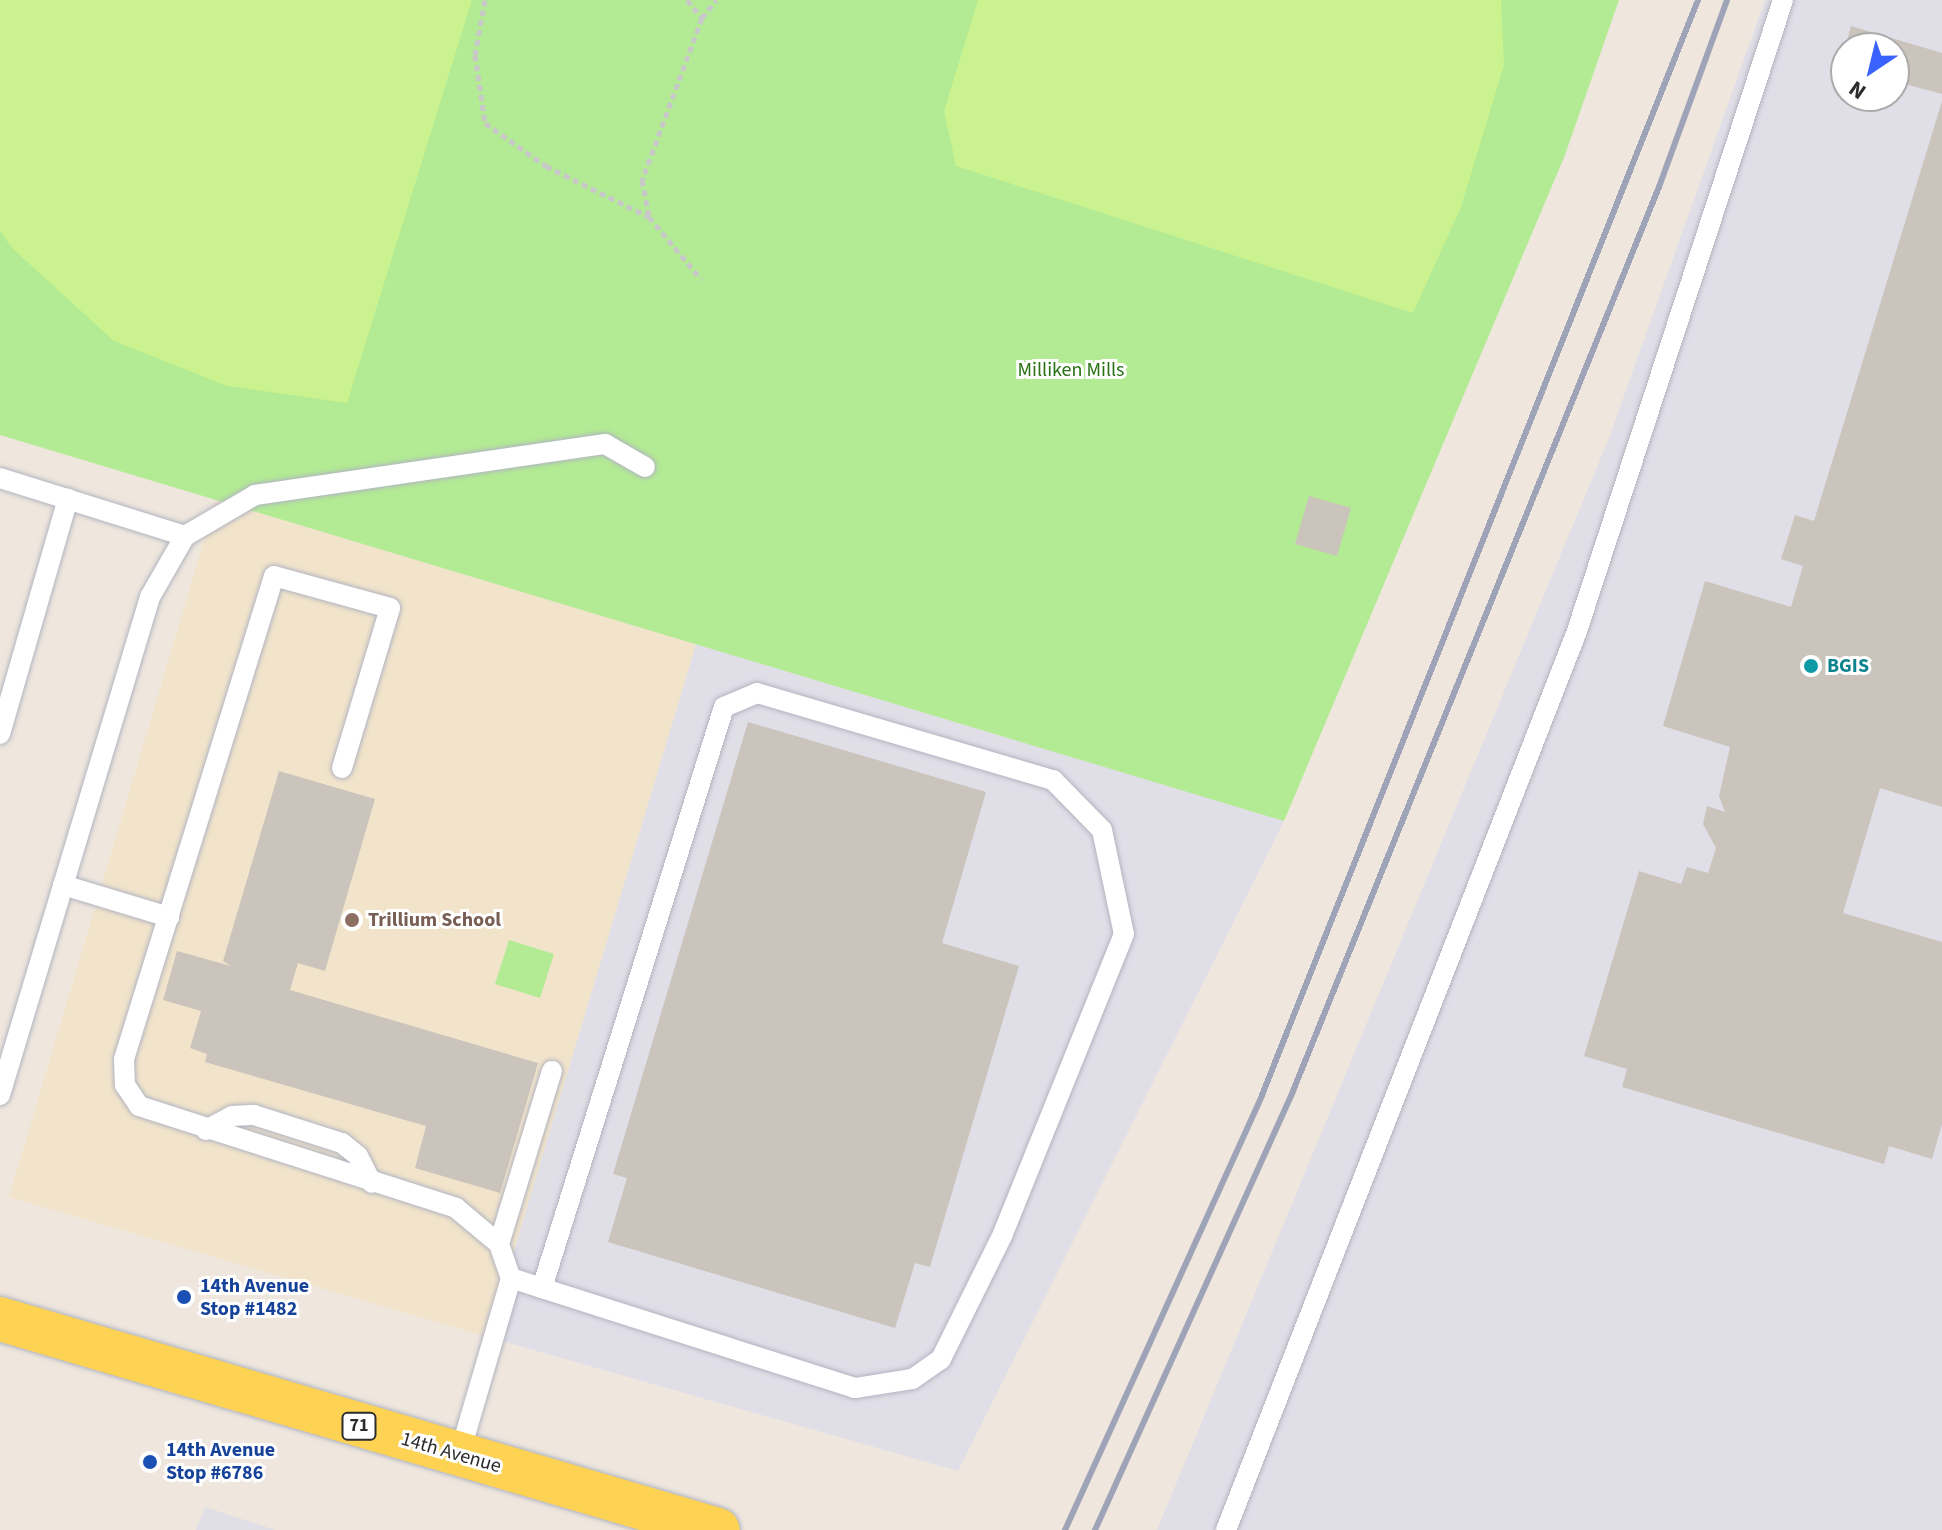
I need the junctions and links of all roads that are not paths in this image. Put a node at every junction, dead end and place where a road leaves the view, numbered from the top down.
1 (1783, 0) edge
2 (645, 467) dead end
3 (0, 478) edge
4 (68, 499) junction
5 (185, 536) junction
6 (0, 734) edge
7 (342, 768) dead end
8 (63, 885) junction
9 (169, 917) junction
10 (552, 1071) dead end
11 (0, 1095) edge
12 (206, 1130) junction
13 (372, 1183) junction
14 (499, 1244) junction
15 (511, 1278) junction
16 (542, 1288) junction
17 (0, 1319) edge
18 (459, 1456) junction
19 (718, 1530) edge
20 (1226, 1530) edge

1 - 20 lane
2 - 5 lane
3 - 4 lane
4 - 5 lane
4 - 6 lane
5 - 8 lane
7 - 9 lane
8 - 9 lane
8 - 11 lane
9 - 12 lane
10 - 14 lane
12 - 13 lane
12 - 13 lane
13 - 14 lane
14 - 15 lane
15 - 16 lane
15 - 18 lane
16 - 16 lane
17 - 18 main road, 14th Avenue / 71
18 - 19 main road, 14th Avenue / 71

